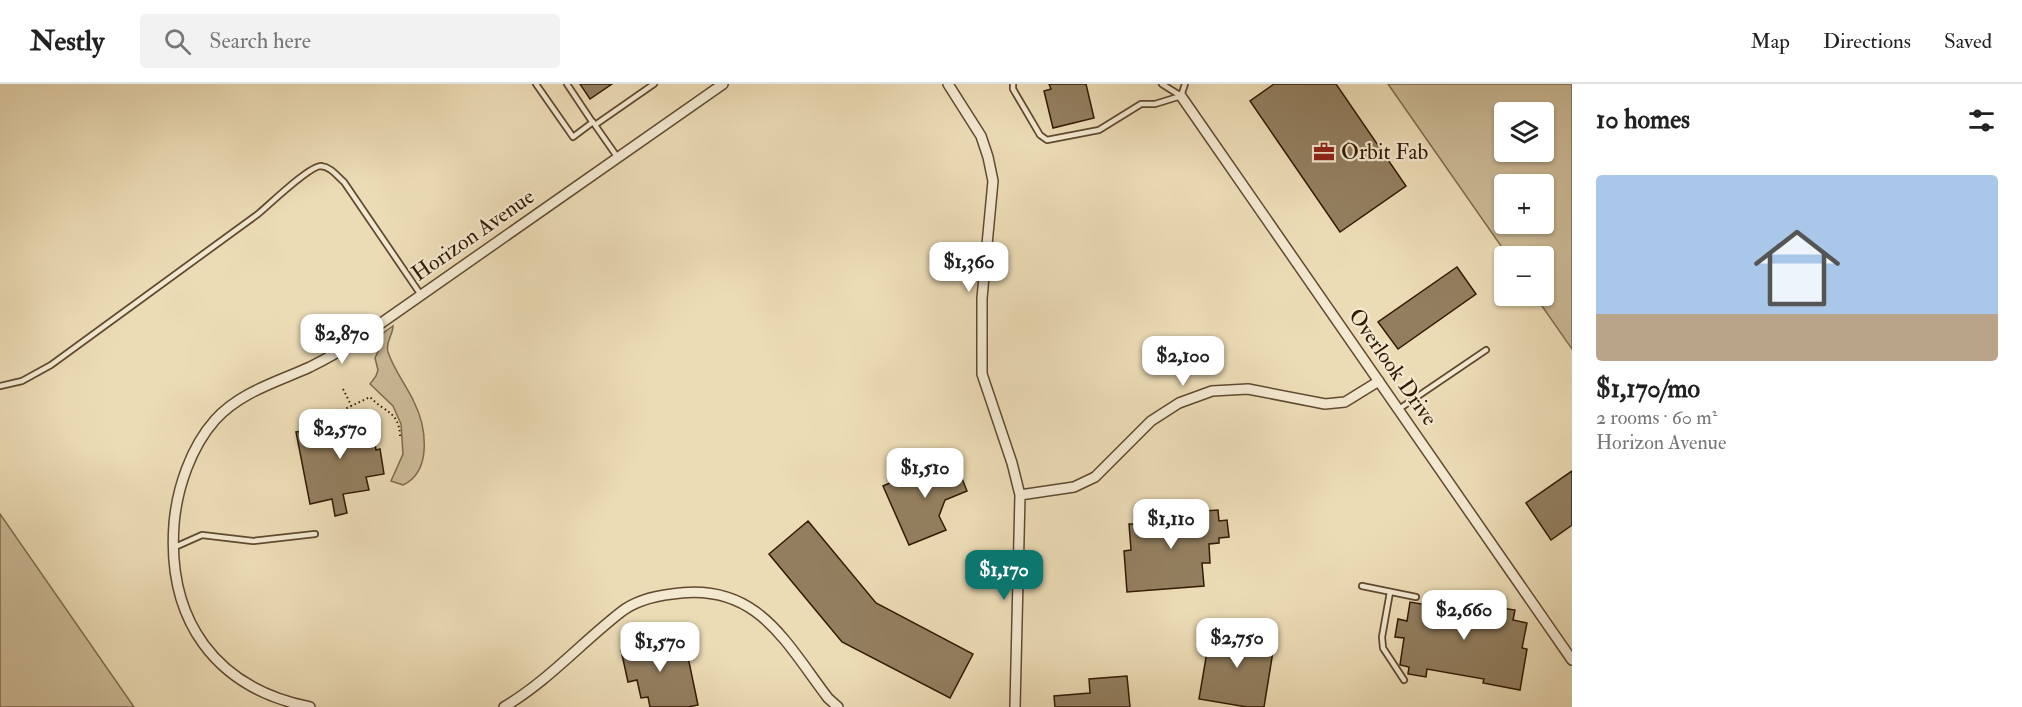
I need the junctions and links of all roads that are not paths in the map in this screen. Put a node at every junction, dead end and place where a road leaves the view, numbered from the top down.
1 (536, 84) edge
2 (567, 84) edge
3 (654, 84) edge
4 (723, 84) edge
5 (948, 84) edge
6 (1013, 84) edge
7 (1162, 84) edge
8 (1185, 84) edge
9 (1181, 96) junction
10 (594, 124) junction
11 (618, 158) junction
12 (422, 295) junction
13 (1486, 350) dead end
14 (1379, 381) junction
15 (0, 386) edge
16 (1399, 409) junction
17 (1020, 495) junction
18 (315, 534) dead end
19 (173, 549) junction
20 (1362, 586) dead end
21 (1390, 592) junction
22 (1416, 597) dead end
23 (1572, 660) edge
24 (1404, 680) dead end
25 (310, 707) edge
26 (504, 707) edge
27 (838, 707) edge
28 (1015, 707) edge

1 - 10 lane
2 - 10 lane
3 - 10 lane
4 - 11 street, Horizon Avenue
5 - 17 street
6 - 9 lane
7 - 9 lane
8 - 9 lane
9 - 14 street, Overlook Drive
10 - 11 lane
11 - 12 street, Horizon Avenue
12 - 15 lane
12 - 19 street, Horizon Avenue
13 - 16 lane
14 - 16 street, Overlook Drive
14 - 17 street
16 - 23 street, Overlook Drive
17 - 28 street
18 - 19 lane
19 - 25 street, Horizon Avenue
20 - 21 lane
21 - 22 lane
21 - 24 lane
26 - 27 street

